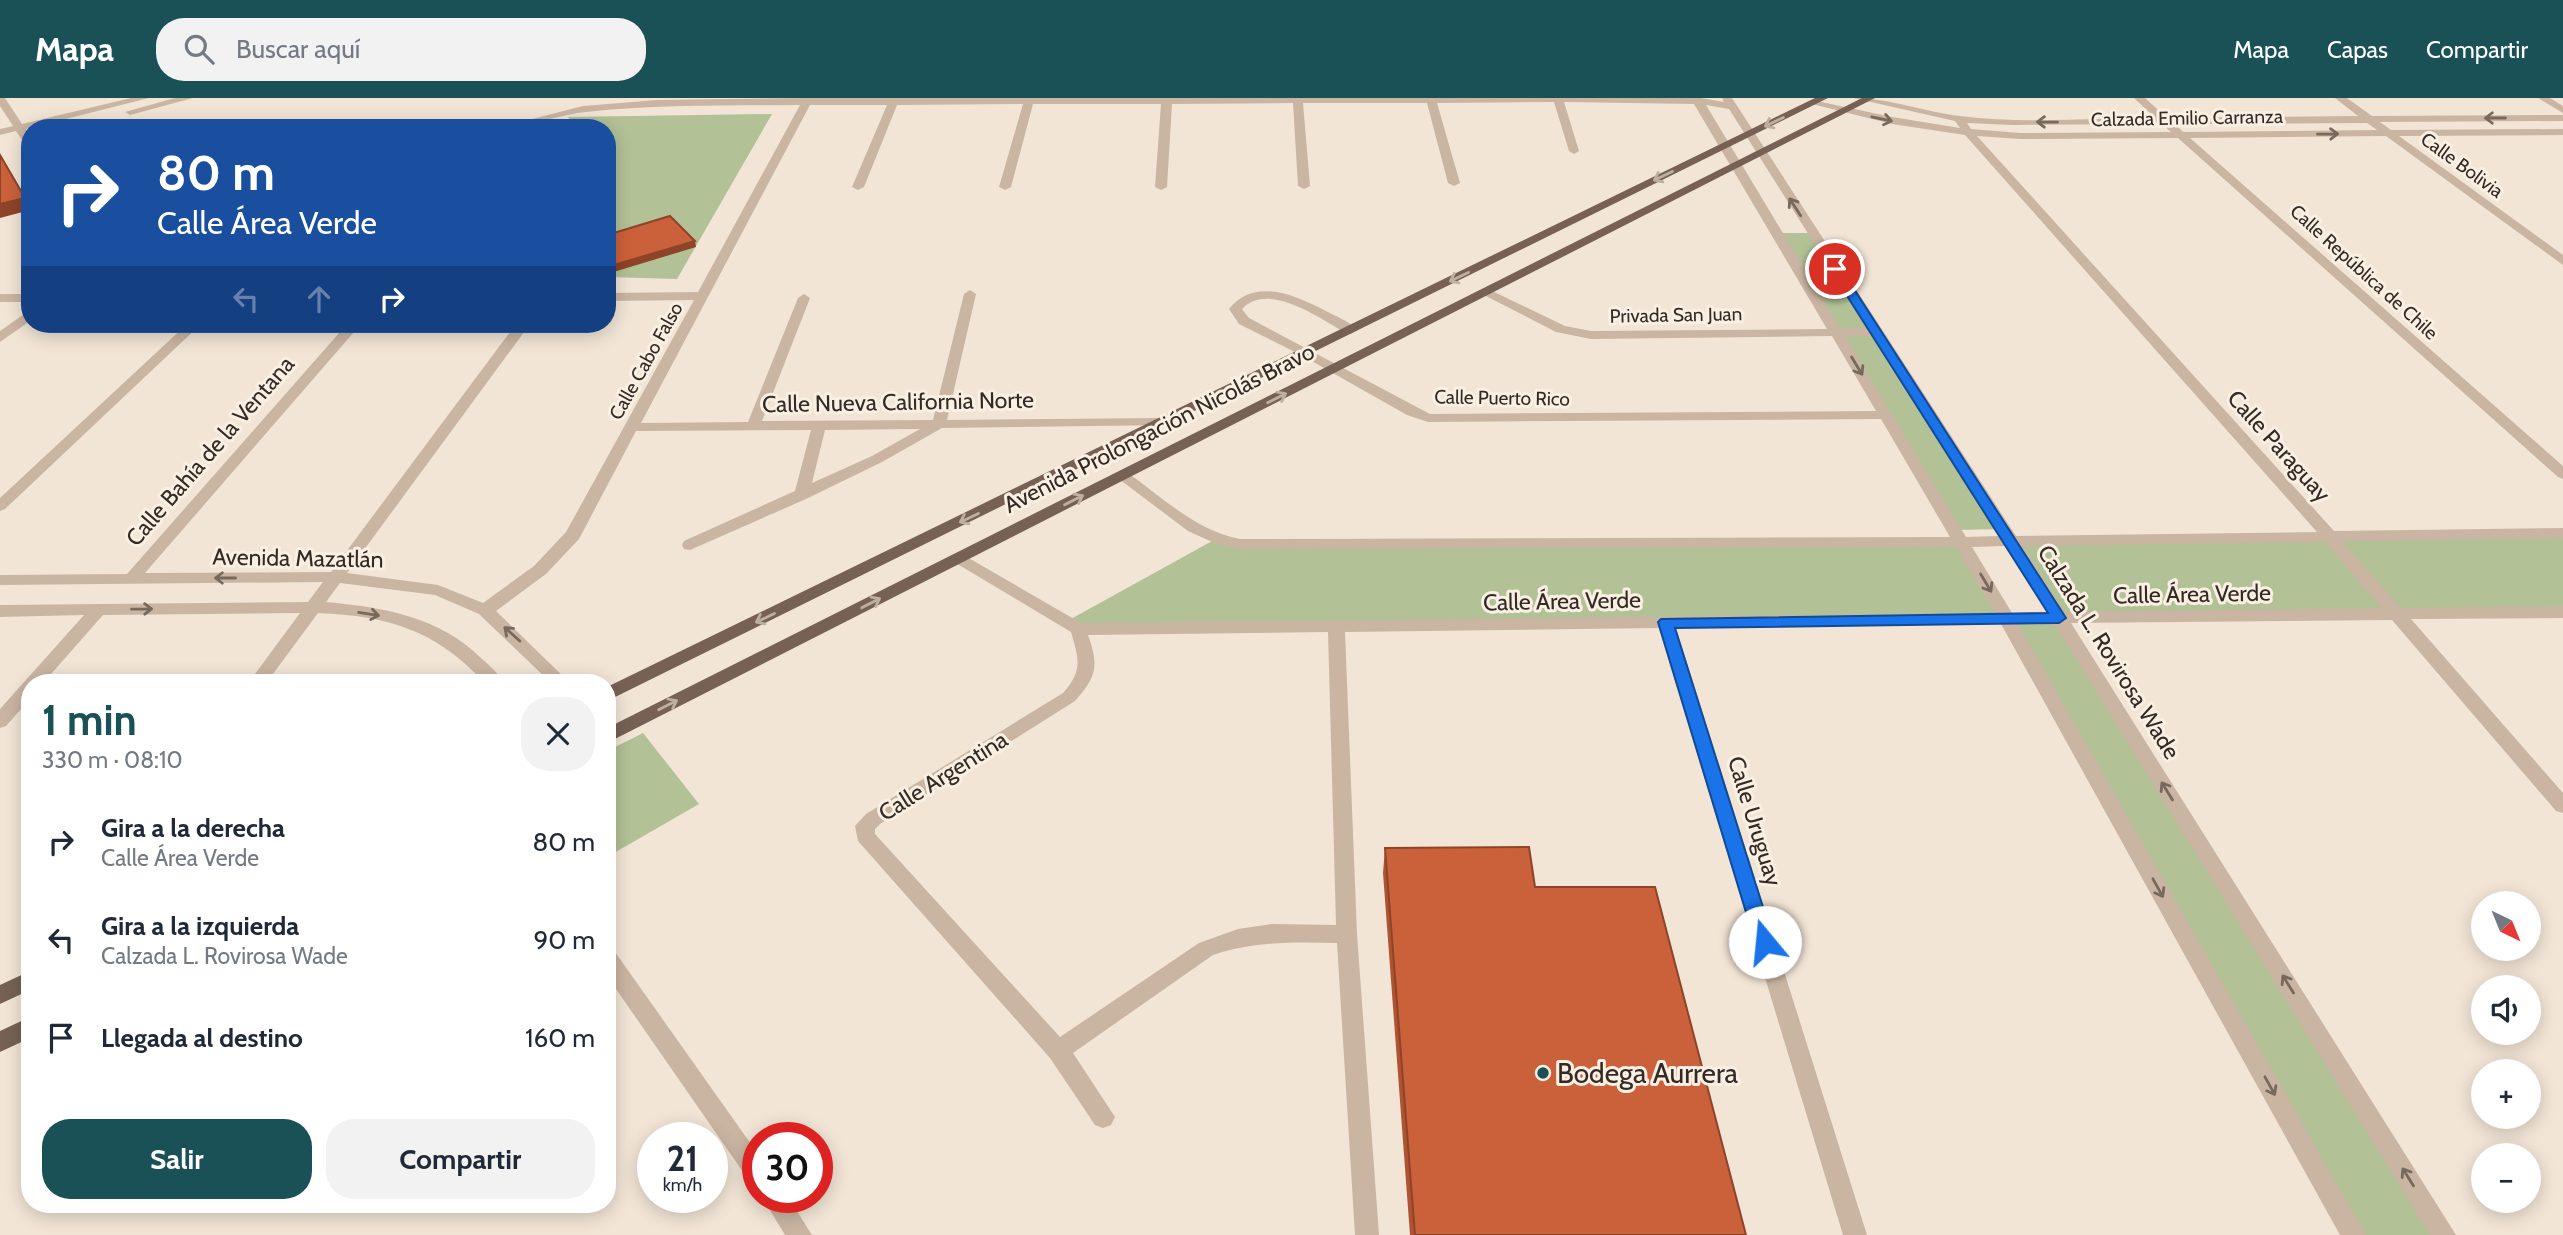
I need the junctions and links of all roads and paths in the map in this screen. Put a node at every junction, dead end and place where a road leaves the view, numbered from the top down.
1 (0, 98) edge
2 (144, 98) edge
3 (188, 98) edge
4 (2139, 98) edge
5 (2340, 98) edge
6 (2543, 98) edge
7 (1167, 99) edge
8 (1298, 99) edge
9 (1431, 99) edge
10 (1558, 99) edge
11 (1697, 99) edge
12 (1865, 99) edge
13 (807, 100) edge
14 (894, 100) edge
15 (1029, 100) edge
16 (1819, 100) edge
17 (1729, 102) edge
18 (2563, 110) edge
19 (1845, 111) junction
20 (2563, 118) edge
21 (79, 119) edge
22 (102, 119) edge
23 (536, 119) edge
24 (1959, 119) junction
25 (2370, 119) junction
26 (2165, 120) junction
27 (21, 129) edge
28 (0, 132) edge
29 (2563, 132) edge
30 (1969, 133) junction
31 (2388, 133) junction
32 (1749, 134) junction
33 (21, 135) edge
34 (2182, 136) junction
35 (21, 138) edge
36 (0, 144) edge
37 (1724, 146) junction
38 (1574, 151) dead end
39 (1760, 153) junction
40 (1734, 167) junction
41 (1454, 183) dead end
42 (1304, 186) dead end
43 (858, 187) dead end
44 (1005, 187) dead end
45 (1161, 187) dead end
46 (2563, 261) edge
47 (1486, 293) junction
48 (970, 294) dead end
49 (703, 296) junction
50 (616, 297) edge
51 (0, 298) edge
52 (21, 298) edge
53 (804, 298) dead end
54 (21, 321) edge
55 (1351, 330) junction
56 (1837, 332) junction
57 (1876, 332) junction
58 (184, 333) edge
59 (346, 333) edge
60 (516, 333) edge
61 (0, 338) edge
62 (1306, 352) junction
63 (1335, 368) junction
64 (1886, 415) junction
65 (1164, 422) junction
66 (939, 424) junction
67 (818, 425) junction
68 (753, 426) junction
69 (632, 427) junction
70 (2563, 474) edge
71 (1123, 476) junction
72 (800, 496) junction
73 (0, 506) edge
74 (2563, 533) edge
75 (2329, 536) junction
76 (2011, 541) junction
77 (1962, 542) junction
78 (690, 545) dead end
79 (960, 558) junction
80 (335, 577) junction
81 (131, 579) junction
82 (0, 580) edge
83 (312, 607) junction
84 (98, 610) junction
85 (485, 610) junction
86 (0, 611) edge
87 (2563, 612) edge
88 (2397, 614) junction
89 (2059, 618) junction
90 (2007, 619) junction
91 (1666, 622) junction
92 (1336, 626) junction
93 (1078, 629) junction
94 (41, 674) edge
95 (264, 674) edge
96 (487, 674) edge
97 (552, 674) edge
98 (616, 691) edge
99 (21, 697) edge
100 (0, 721) edge
101 (616, 731) edge
102 (2563, 806) edge
103 (1346, 934) junction
104 (616, 971) edge
105 (21, 984) edge
106 (0, 995) edge
107 (21, 1032) edge
108 (0, 1042) edge
109 (1058, 1051) junction
110 (1103, 1117) dead end
111 (742, 1151) edge
112 (785, 1213) edge
113 (800, 1235) edge
114 (1367, 1235) edge
115 (1855, 1235) edge
116 (2354, 1235) edge
117 (2444, 1235) edge

1 - 27 street
2 - 21 street
3 - 22 street
4 - 26 street, Calle República de Chile
5 - 25 street, Calle Bolivia
6 - 18 street
7 - 8 street
7 - 15 street
7 - 45 street
8 - 9 street
8 - 42 street
9 - 10 street
9 - 41 street
10 - 11 street
10 - 38 street
11 - 17 street
11 - 37 street
12 - 19 main road, Avenida Prolongación Nicolás Bravo
12 - 24 street, Calzada Emilio Carranza
13 - 14 street
13 - 23 street
13 - 49 street, Calle Cabo Falso
14 - 15 street
14 - 43 street
15 - 44 street
16 - 19 street, Calzada Emilio Carranza
16 -> 32 main road, Avenida Prolongación Nicolás Bravo
17 - 32 street, Calzada L. Rovirosa Wade
19 -> 30 street, Calzada Emilio Carranza
19 - 39 main road, Avenida Prolongación Nicolás Bravo
20 -> 25 street, Calzada Emilio Carranza
26 -> 24 street, Calzada Emilio Carranza
24 - 30 street, Calle Paraguay
25 - 26 street, Calzada Emilio Carranza
25 - 31 street, Calle Bolivia
26 - 34 street, Calle República de Chile
28 - 33 street
29 - 31 street, Calzada Emilio Carranza
30 - 34 street, Calzada Emilio Carranza
30 - 75 street, Calle Paraguay
34 -> 31 street, Calzada Emilio Carranza
31 - 46 street, Calle Bolivia
32 - 37 main road, Avenida Prolongación Nicolás Bravo
32 - 39 street, Calzada L. Rovirosa Wade
34 - 70 street, Calle República de Chile
35 - 36 street
37 - 40 street
37 -> 55 main road, Avenida Prolongación Nicolás Bravo
39 - 40 main road, Avenida Prolongación Nicolás Bravo
57 -> 39 street, Calzada L. Rovirosa Wade
40 - 47 main road, Avenida Prolongación Nicolás Bravo
40 - 56 street
47 - 56 street, Privada San Juan
47 - 63 main road, Avenida Prolongación Nicolás Bravo
48 - 66 street
49 - 50 street
49 - 69 street, Calle Cabo Falso
51 - 52 street
53 - 68 street
54 - 61 street
55 - 62 main road, Avenida Prolongación Nicolás Bravo
55 - 62 street, Calle Puerto Rico
56 - 57 street, Privada San Juan
56 -> 64 street
57 - 76 street, Calzada L. Rovirosa Wade
58 - 73 street
59 - 81 street, Calle Bahía de la Ventana
60 - 80 street
62 - 63 street, Calle Puerto Rico
62 - 65 main road, Avenida Prolongación Nicolás Bravo
63 - 64 street, Calle Puerto Rico
71 -> 63 main road, Avenida Prolongación Nicolás Bravo
64 - 77 street
65 - 66 street, Calle Nueva California Norte
65 -> 98 main road, Avenida Prolongación Nicolás Bravo
66 - 67 street, Calle Nueva California Norte
66 - 72 street
67 - 68 street, Calle Nueva California Norte
67 - 72 street
68 - 69 street, Calle Nueva California Norte
69 - 85 street, Calle Cabo Falso
71 - 77 street
79 -> 71 main road, Avenida Prolongación Nicolás Bravo
72 - 78 street
74 - 75 street
75 - 76 street
75 - 88 street, Calle Paraguay
76 - 77 street
76 - 89 street, Calzada L. Rovirosa Wade
77 -> 90 street
79 - 93 street
101 -> 79 main road, Avenida Prolongación Nicolás Bravo
80 -> 81 street, Avenida Mazatlán
80 - 83 street
80 - 85 street, Avenida Mazatlán
81 - 82 street, Avenida Mazatlán
84 -> 83 street
83 - 95 street
83 -> 96 street
84 - 86 street
84 - 94 street
97 -> 85 street, Avenida Mazatlán
87 - 88 street, Calle Área Verde
88 - 89 street, Calle Área Verde
88 - 102 street, Calle Paraguay
89 - 90 street, Calle Área Verde
117 -> 89 street, Calzada L. Rovirosa Wade
90 - 91 street, Calle Área Verde
90 -> 116 street
91 - 92 street, Calle Área Verde
91 - 115 street, Calle Uruguay
92 - 93 street, Calle Área Verde
92 - 103 street
93 - 109 street, Calle Argentina
99 - 100 street
103 - 109 street
103 - 114 street
104 - 111 street
105 - 106 main road
107 - 108 main road
109 - 110 street, Calle Argentina
112 - 113 street

